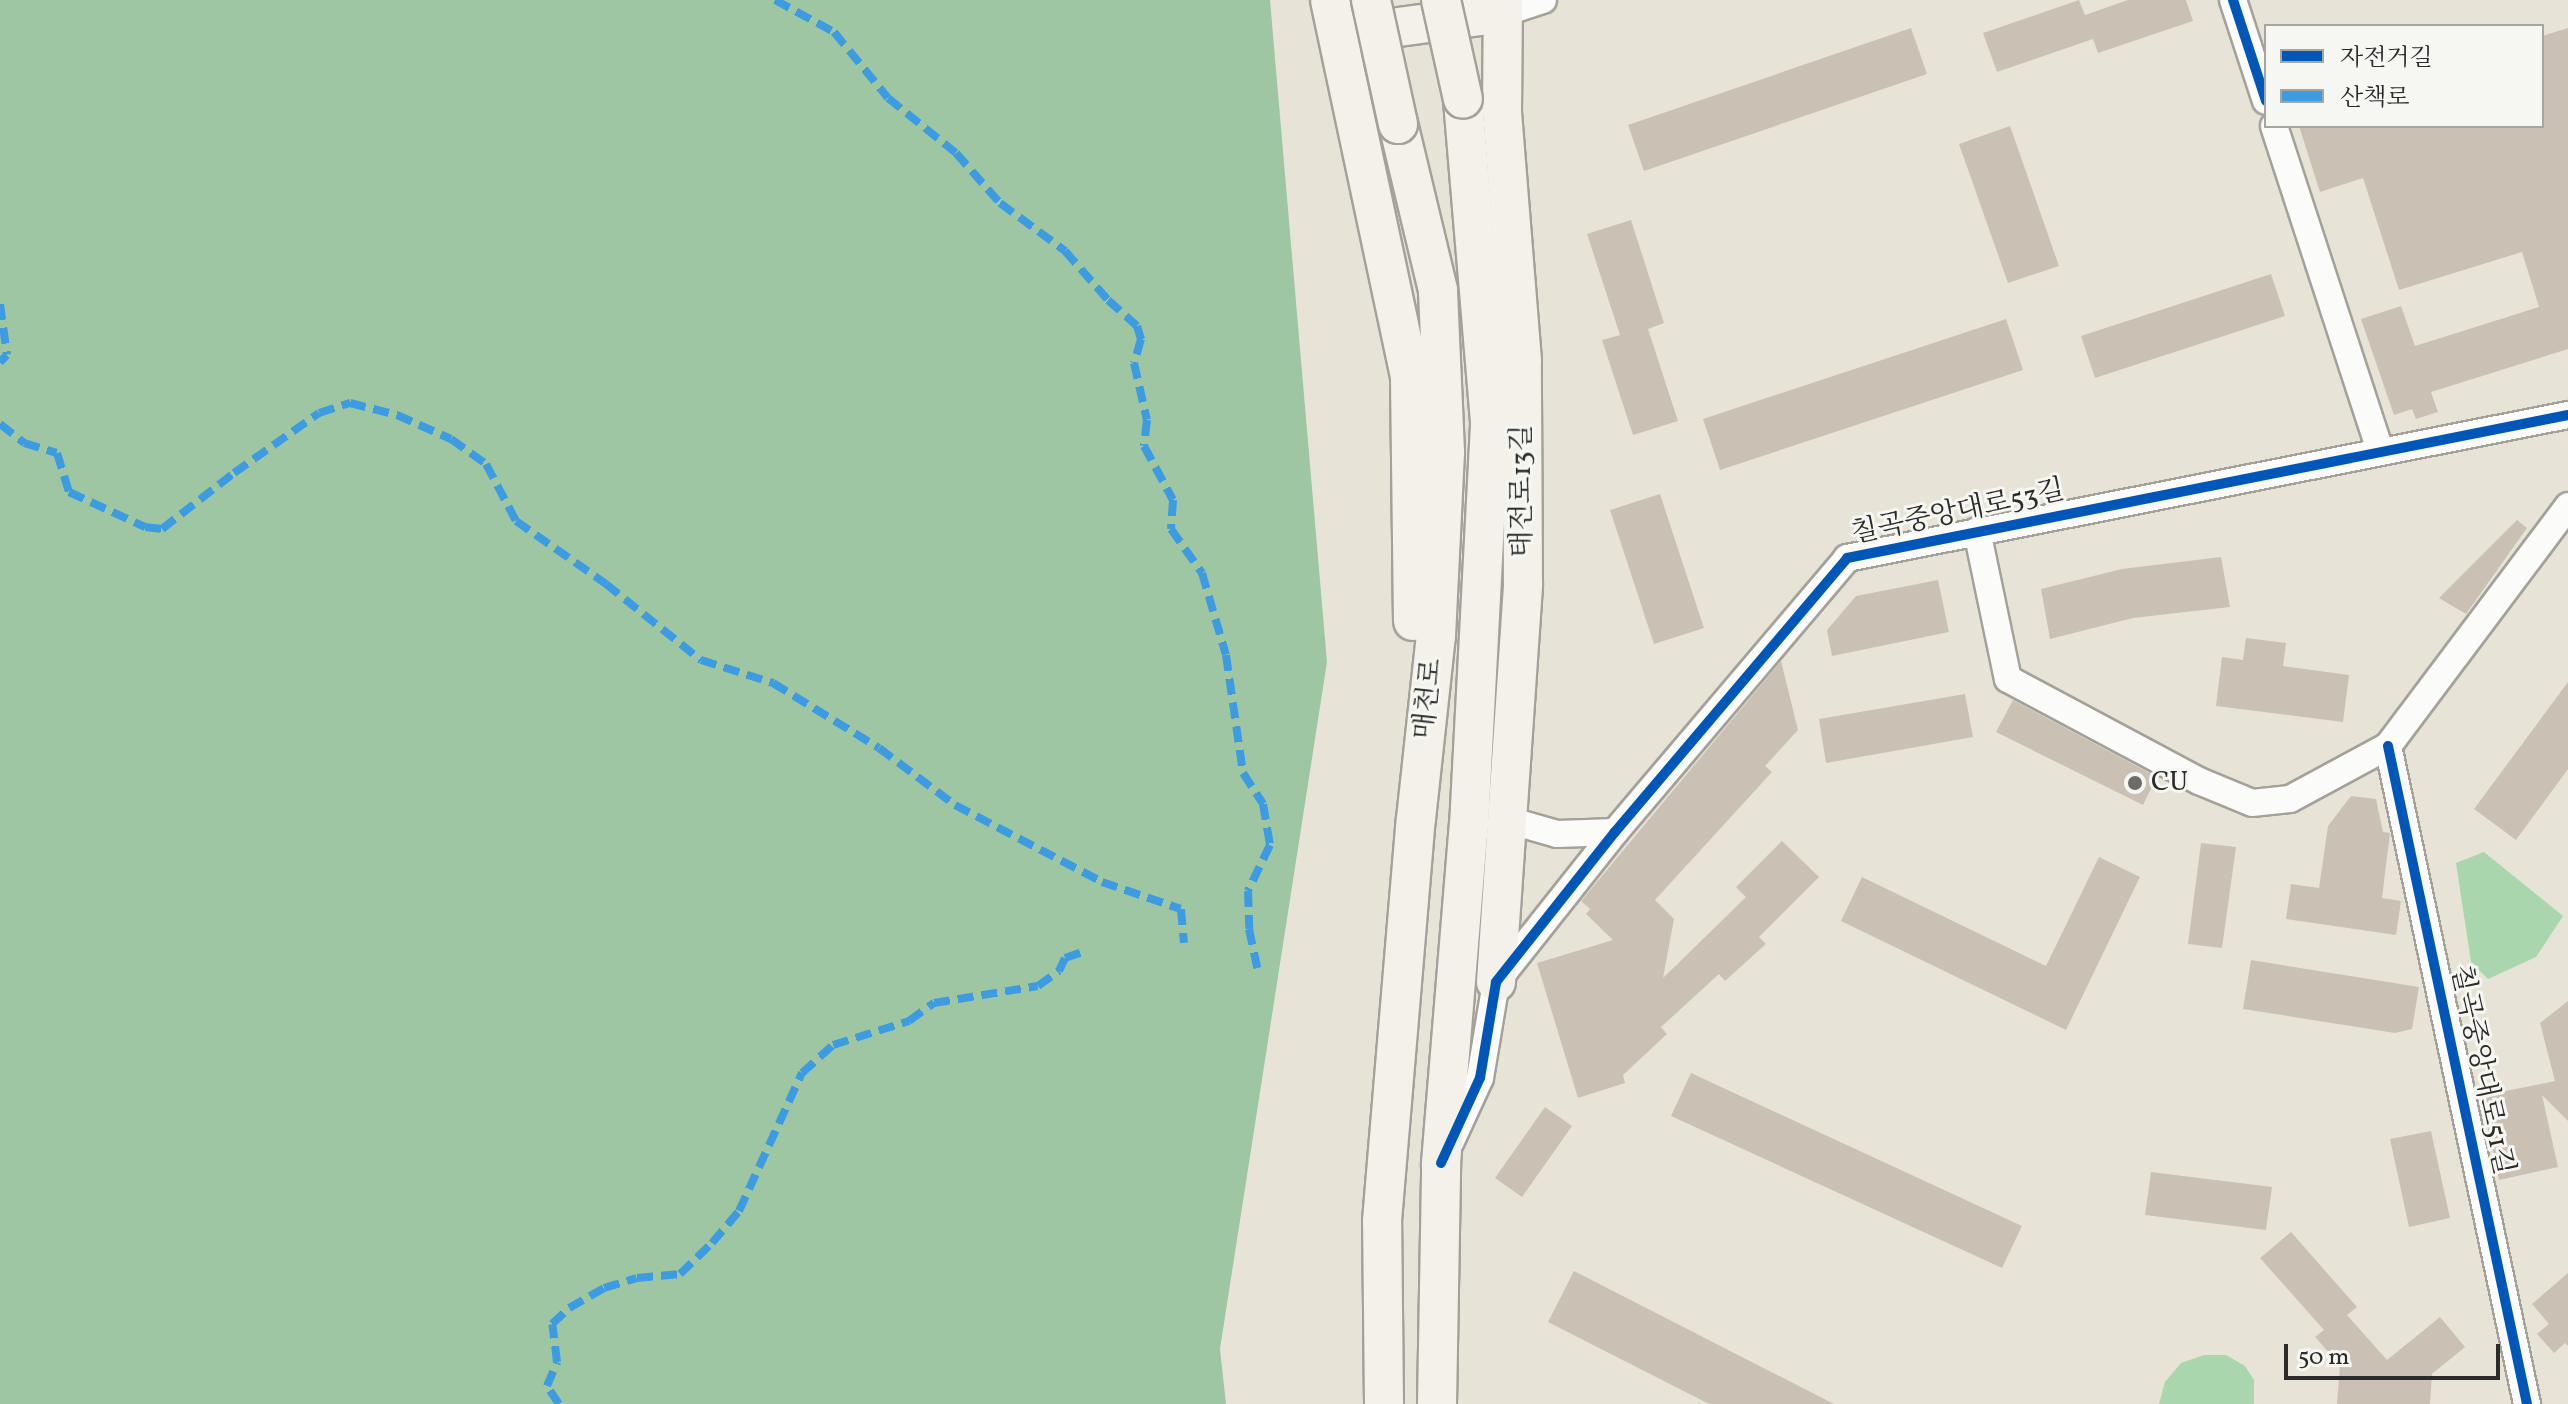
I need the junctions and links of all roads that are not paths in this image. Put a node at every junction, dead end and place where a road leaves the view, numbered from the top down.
1 (1371, 0) edge
2 (1441, 0) edge
3 (1543, 0) edge
4 (2233, 0) edge
5 (1503, 6) edge
6 (1333, 18) edge
7 (2264, 95) edge
8 (2275, 128) edge
9 (2568, 415) edge
10 (2380, 451) junction
11 (2568, 506) edge
12 (1977, 531) junction
13 (2388, 746) junction
14 (1416, 819) junction
15 (1508, 820) junction
16 (1615, 832) junction
17 (1496, 982) junction
18 (1441, 1163) junction
19 (1384, 1404) edge
20 (1437, 1404) edge
21 (2527, 1404) edge

1 - 14 main road, 매천로, bridge
2 - 18 main road, 매천로, bridge
3 - 5 street
4 - 7 street
5 - 6 main road
5 - 15 main road, 태전로13길
6 - 14 main road
8 - 10 street
9 - 10 street, 칠곡중앙대로53길
10 - 12 street, 칠곡중앙대로53길
11 - 13 street
12 - 13 street
12 - 16 street, 칠곡중앙대로53길
13 - 21 street, 칠곡중앙대로51길
14 - 19 main road, 매천로
15 - 16 street
15 - 17 main road, 태전로13길
16 - 17 street, 칠곡중앙대로53길
17 - 18 street, 칠곡중앙대로53길
18 - 20 main road, 매천로

